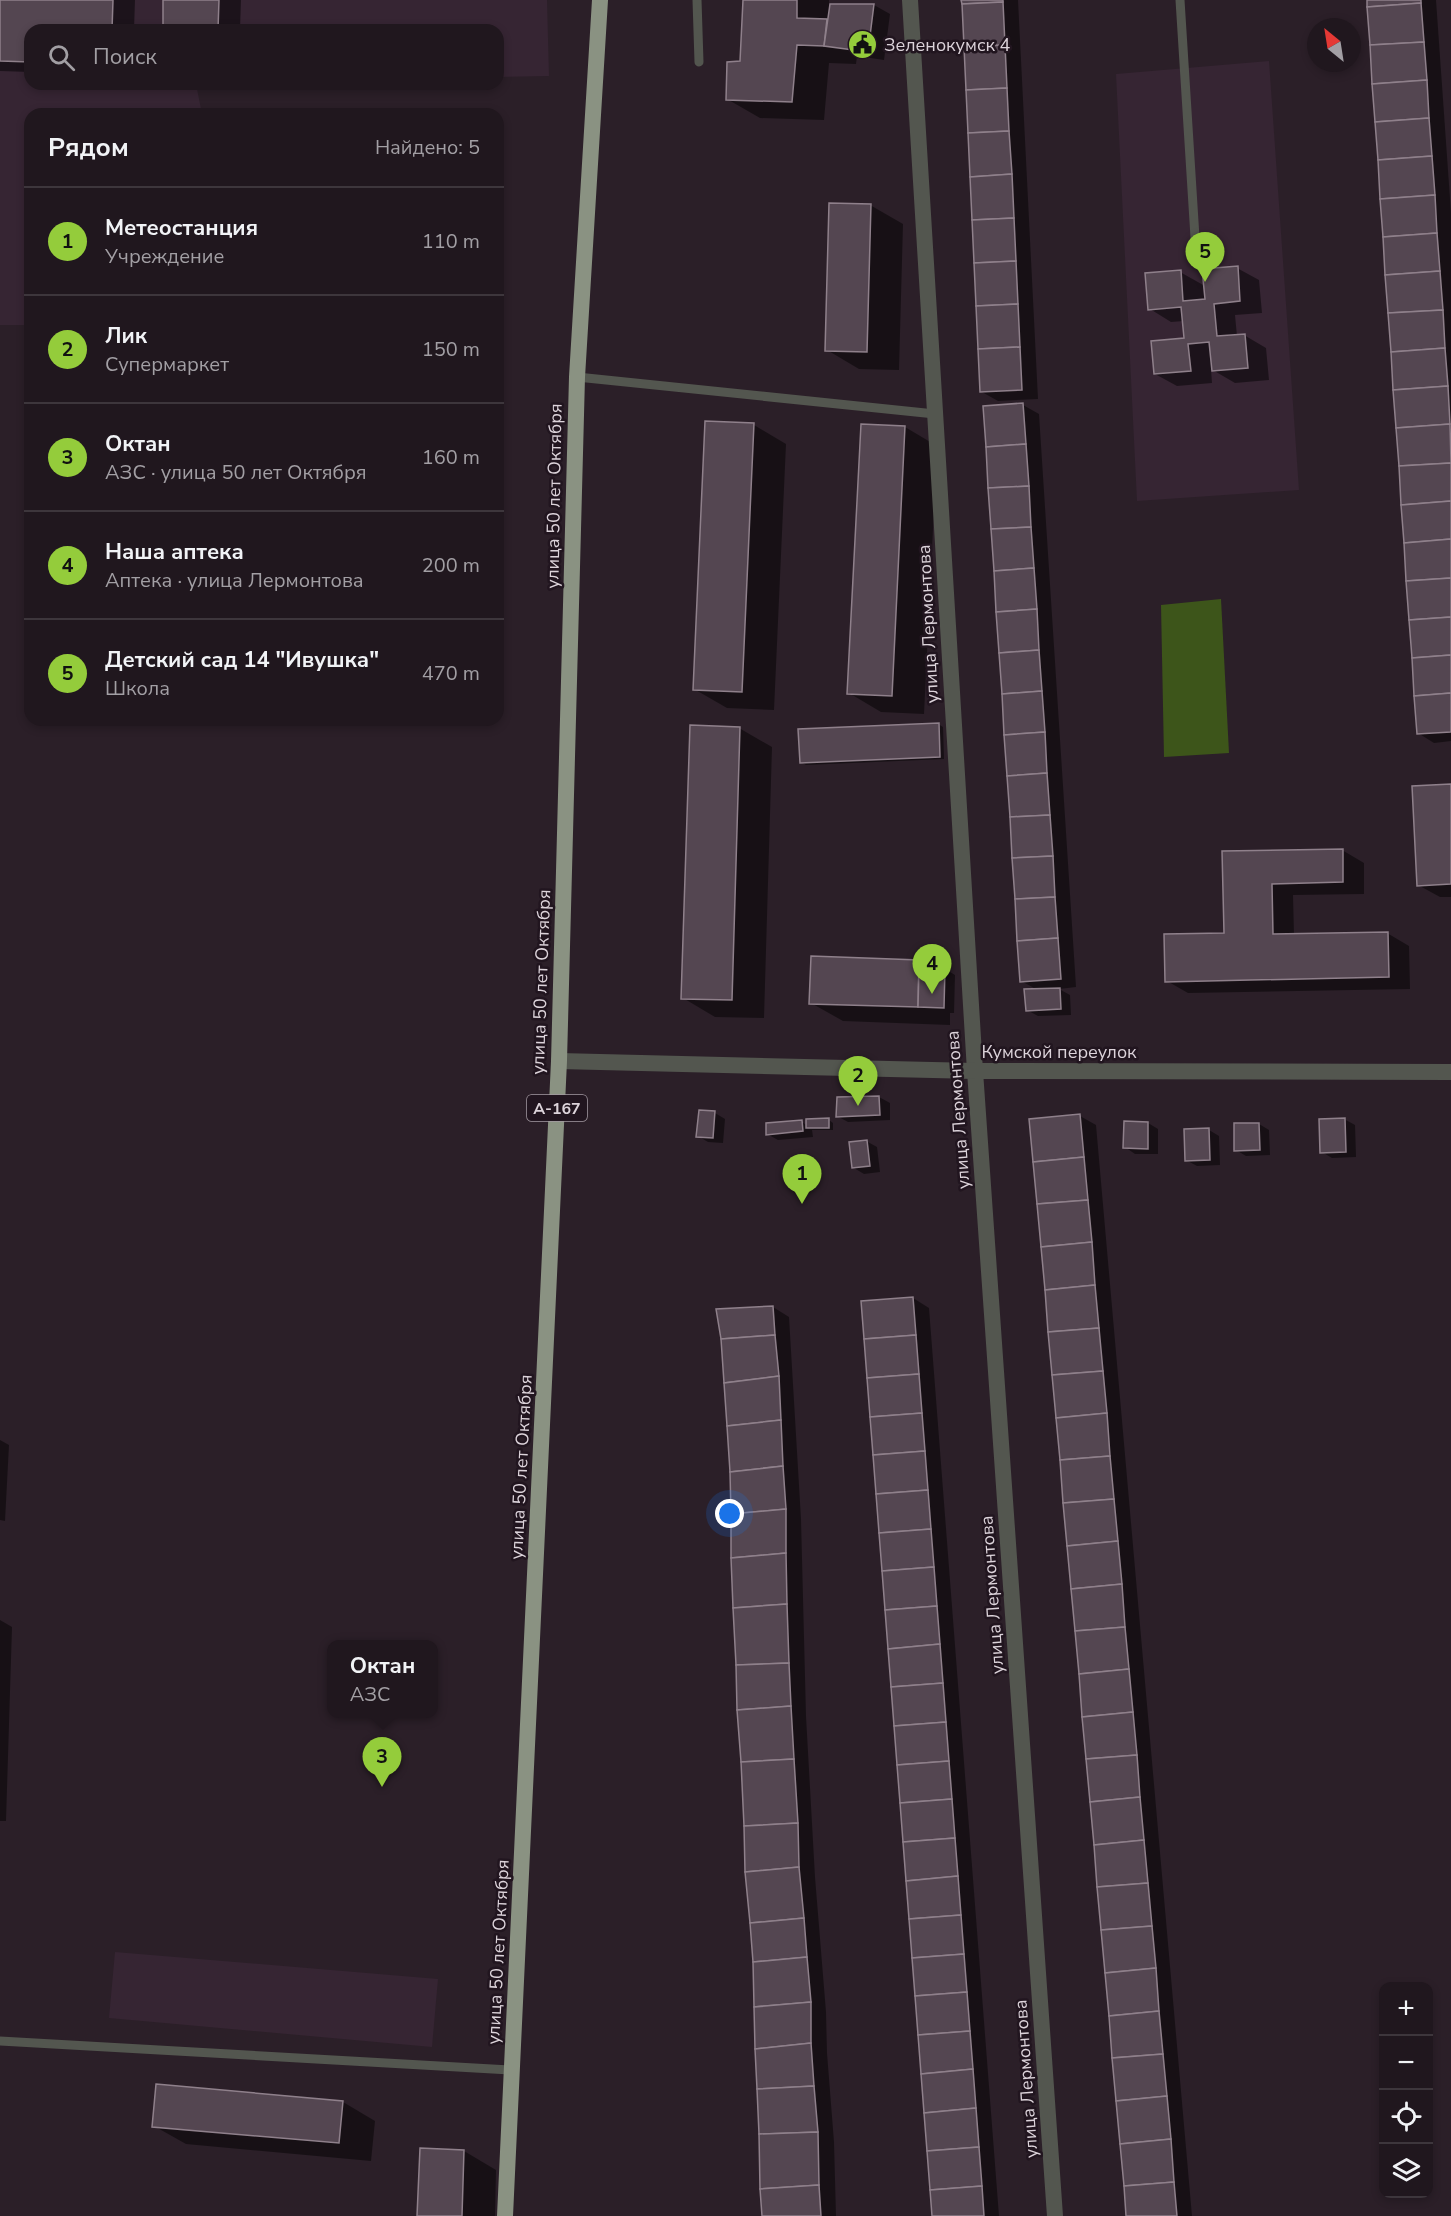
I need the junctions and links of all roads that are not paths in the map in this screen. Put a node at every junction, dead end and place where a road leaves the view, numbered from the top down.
1 (600, 0) edge
2 (698, 0) edge
3 (910, 0) edge
4 (1180, 0) edge
5 (699, 62) dead end
6 (1196, 254) dead end
7 (577, 376) junction
8 (935, 414) junction
9 (559, 1061) junction
10 (975, 1071) junction
11 (1451, 1072) edge
12 (0, 2041) edge
13 (512, 2070) junction
14 (505, 2216) edge
15 (1055, 2216) edge

1 - 7 highway, улица 50 лет Октября / А-167
2 - 5 lane
3 - 8 street, улица Лермонтова
4 - 6 lane
7 - 8 lane
7 - 9 highway, улица 50 лет Октября / А-167
8 - 10 street, улица Лермонтова
9 - 10 street, Кумской переулок
9 - 13 highway, улица 50 лет Октября / А-167
10 - 11 street, Кумской переулок
10 - 15 street, улица Лермонтова
12 - 13 lane
13 - 14 highway, улица 50 лет Октября / А-167

